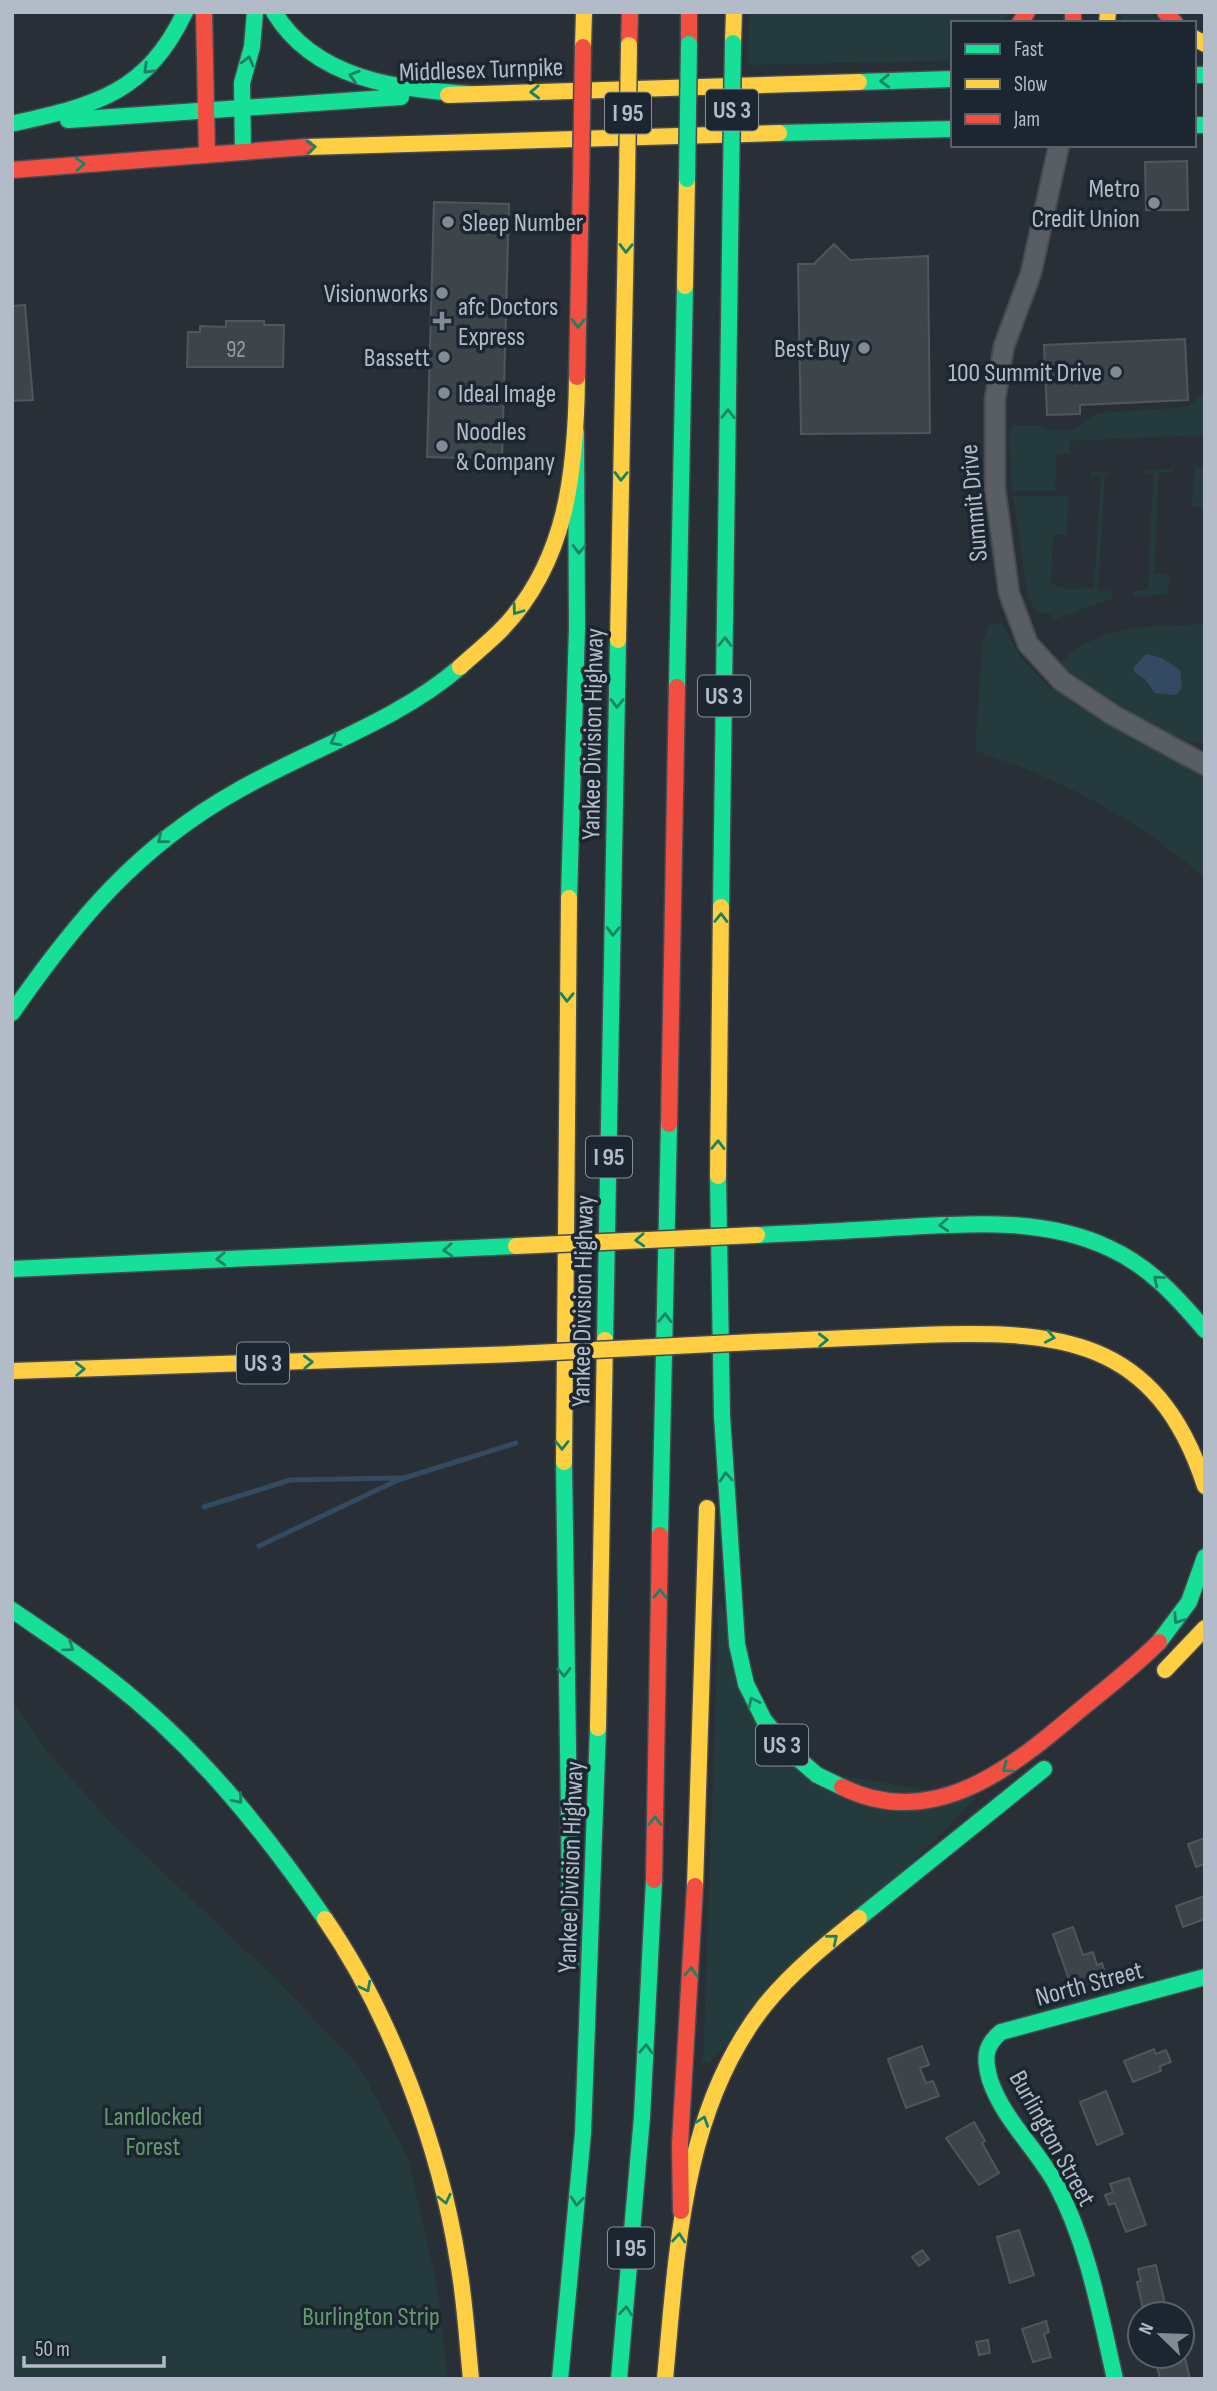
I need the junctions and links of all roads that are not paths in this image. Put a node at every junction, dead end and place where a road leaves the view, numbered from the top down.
1 (185, 12) edge
2 (204, 12) edge
3 (255, 12) edge
4 (274, 12) edge
5 (584, 12) edge
6 (630, 12) edge
7 (690, 12) edge
8 (734, 12) edge
9 (951, 79) edge
10 (469, 94) junction
11 (240, 109) junction
12 (206, 111) junction
13 (13, 123) edge
14 (951, 129) edge
15 (1059, 147) edge
16 (243, 152) junction
17 (206, 155) junction
18 (12, 170) edge
19 (576, 432) junction
20 (1205, 765) edge
21 (12, 1013) edge
22 (717, 1214) junction
23 (12, 1269) edge
24 (1205, 1330) edge
25 (12, 1371) edge
26 (708, 1452) dead end
27 (1205, 1486) edge
28 (707, 1492) dead end
29 (1205, 1557) edge
30 (12, 1610) edge
31 (1205, 1628) edge
32 (1157, 1677) dead end
33 (1061, 1755) dead end
34 (1205, 1977) edge
35 (988, 2042) joint
36 (583, 2133) junction
37 (681, 2211) junction
38 (471, 2379) edge
39 (560, 2379) edge
40 (619, 2379) edge
41 (665, 2379) edge
42 (1115, 2379) edge

1 -> 13 main road
2 - 12 main road
11 -> 3 main road
10 -> 4 main road
5 -> 19 main road, bridge
6 -> 36 main road, Yankee Division Highway / I 95, bridge
40 -> 7 main road, I 95, bridge
22 -> 8 main road, US 3, bridge
9 -> 10 main road, Middlesex Turnpike
10 - 11 main road, Middlesex Turnpike
11 - 12 main road, Middlesex Turnpike
11 - 16 main road
12 - 13 main road, Middlesex Turnpike
12 - 17 main road
16 -> 14 main road
15 - 20 street, Summit Drive
16 - 17 main road
18 -> 17 main road
19 -> 21 main road
19 -> 36 main road
22 - 26 main road
29 -> 22 main road, US 3
24 -> 23 main road, bridge
25 -> 27 main road, US 3, bridge
37 -> 28 main road
30 -> 38 main road
31 - 32 main road
37 -> 33 main road
34 - 35 main road, North Street
35 - 42 main road, Burlington Street
36 -> 39 main road, Yankee Division Highway / I 95
41 -> 37 main road

